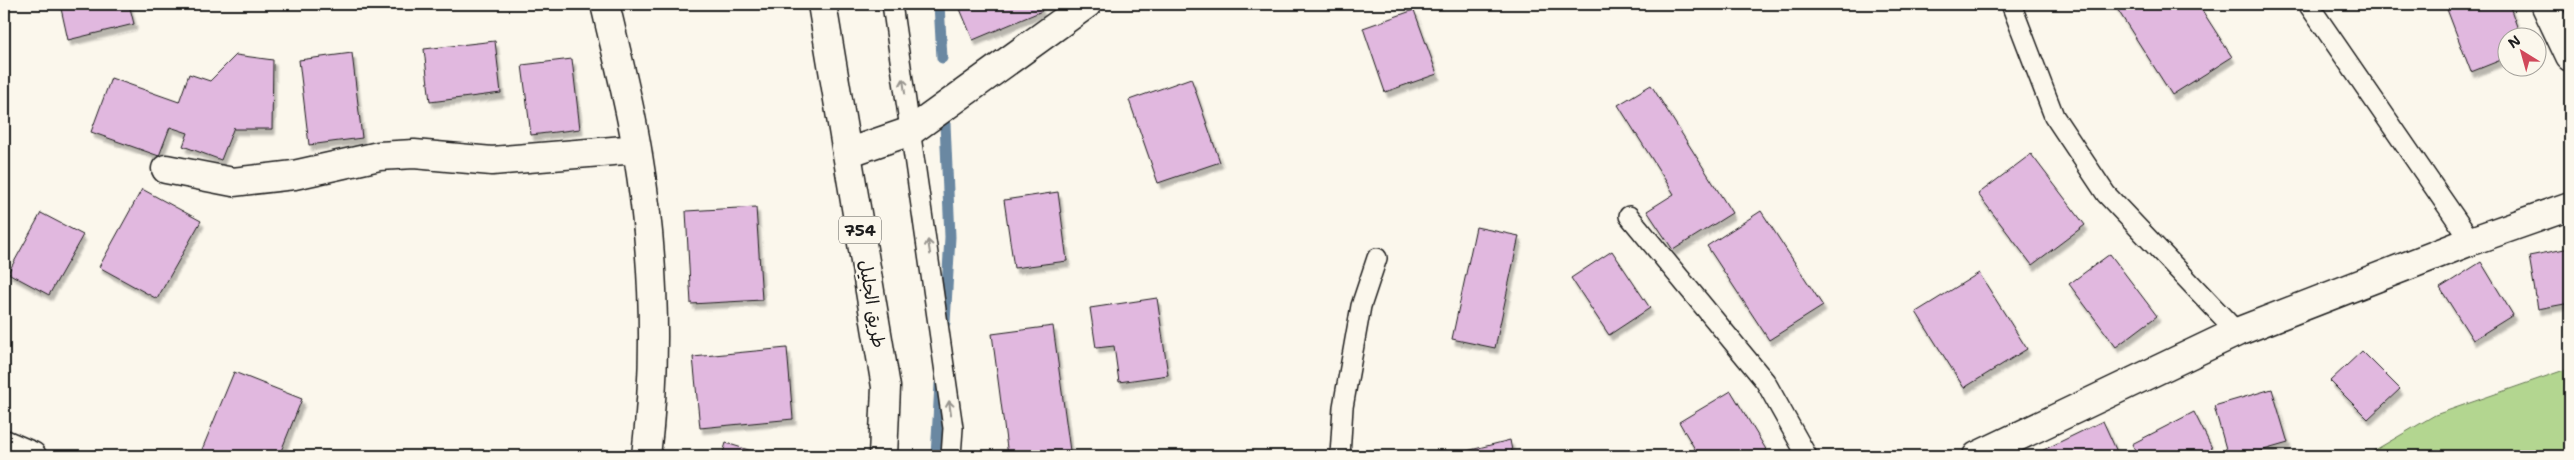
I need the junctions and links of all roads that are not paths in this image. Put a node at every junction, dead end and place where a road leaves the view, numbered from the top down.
1 (605, 4) edge
2 (822, 4) edge
3 (892, 4) edge
4 (1087, 4) edge
5 (2011, 4) edge
6 (2308, 4) edge
7 (2545, 4) edge
8 (2570, 57) edge
9 (911, 132) junction
10 (637, 149) junction
11 (847, 153) junction
12 (166, 169) dead end
13 (2570, 206) edge
14 (1629, 216) dead end
15 (2471, 241) junction
16 (1378, 258) dead end
17 (2237, 332) junction
18 (4, 444) edge
19 (32, 456) edge
20 (646, 456) edge
21 (883, 456) edge
22 (951, 456) edge
23 (1340, 456) edge
24 (1808, 456) edge
25 (1977, 456) edge

1 - 10 street
2 - 11 street, طريق الجليل / 754
9 -> 3 lane
4 - 9 street
5 - 17 lane
6 - 15 lane
7 - 8 street
9 - 11 street
22 -> 9 lane
10 - 12 street
10 - 20 street
11 - 21 street, طريق الجليل / 754
13 - 15 street
14 - 24 lane
15 - 17 street
16 - 23 lane
17 - 25 street
18 - 19 street

